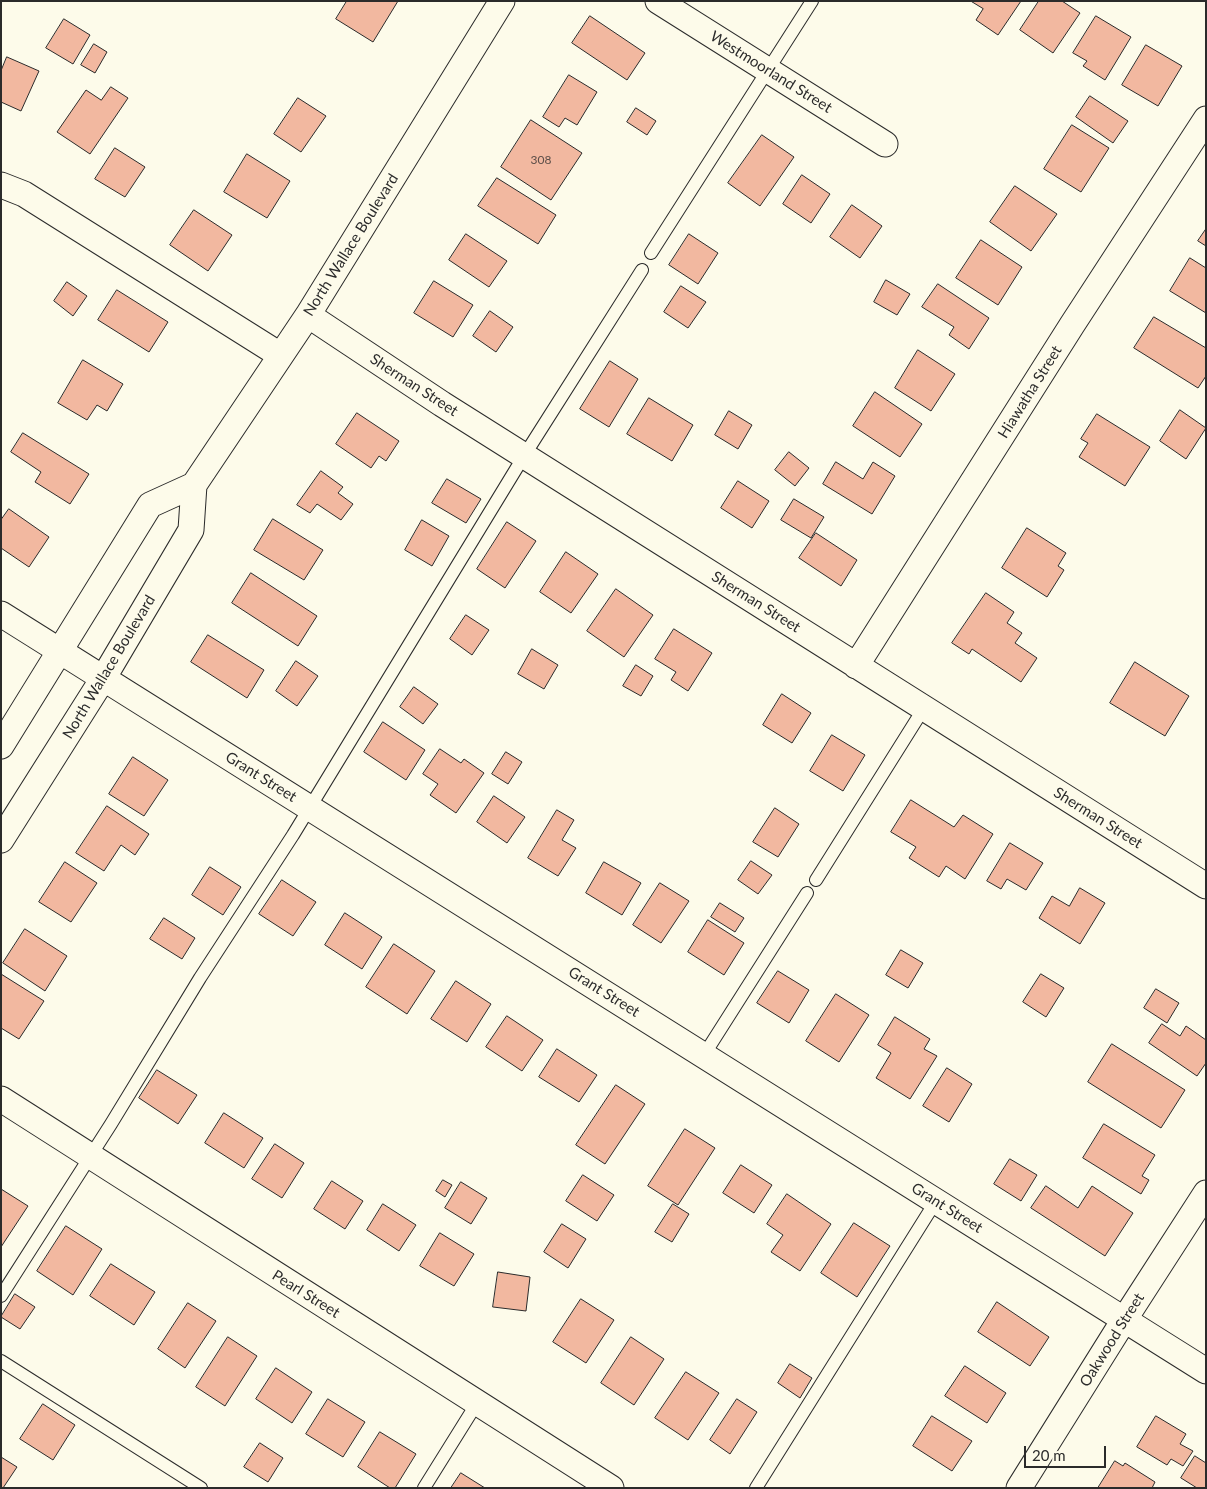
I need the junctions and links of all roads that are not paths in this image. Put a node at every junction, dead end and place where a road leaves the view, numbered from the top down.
1 (502, 1) edge
2 (658, 1) edge
3 (812, 1) edge
4 (768, 70) junction
5 (1206, 119) edge
6 (885, 144) dead end
7 (1, 185) edge
8 (651, 253) dead end
9 (642, 270) dead end
10 (308, 315) junction
11 (280, 356) junction
12 (524, 456) junction
13 (194, 486) junction
14 (1, 614) edge
15 (61, 651) junction
16 (856, 666) junction
17 (104, 677) junction
18 (924, 708) junction
19 (1, 746) edge
20 (310, 808) junction
21 (1, 840) edge
22 (816, 880) dead end
23 (1206, 886) edge
24 (807, 893) dead end
25 (704, 1055) junction
26 (1, 1099) edge
27 (90, 1156) junction
28 (1206, 1193) edge
29 (936, 1201) junction
30 (1, 1296) edge
31 (1124, 1320) junction
32 (1, 1362) edge
33 (1206, 1371) edge
34 (477, 1403) junction
35 (201, 1488) edge
36 (424, 1488) edge
37 (611, 1488) edge
38 (756, 1488) edge
39 (1020, 1488) edge

1 - 10 street, North Wallace Boulevard
2 - 4 street, Westmoorland Street
3 - 4 lane
4 - 6 street, Westmoorland Street
4 - 8 lane
5 - 16 street, Hiawatha Street
7 - 11 street
9 - 12 lane
10 - 11 street, North Wallace Boulevard
10 - 12 street, Sherman Street
11 - 13 street, North Wallace Boulevard
12 - 16 street, Sherman Street
12 - 20 lane
13 - 15 street
13 - 17 street, North Wallace Boulevard
14 - 15 street, Grant Street
15 - 17 street, Grant Street
15 - 19 street
16 - 18 street, Sherman Street
17 - 20 street, Grant Street
17 - 21 street, North Wallace Boulevard
18 - 22 lane
18 - 23 street, Sherman Street
20 - 25 street, Grant Street
20 - 27 lane
24 - 25 lane
25 - 29 street, Grant Street
26 - 27 street, Pearl Street
27 - 30 lane
27 - 34 street, Pearl Street
28 - 31 street, Oakwood Street
29 - 31 street, Grant Street
29 - 38 lane
31 - 33 street, Grant Street
31 - 39 street, Oakwood Street
32 - 35 lane
34 - 36 lane
34 - 37 street, Pearl Street

